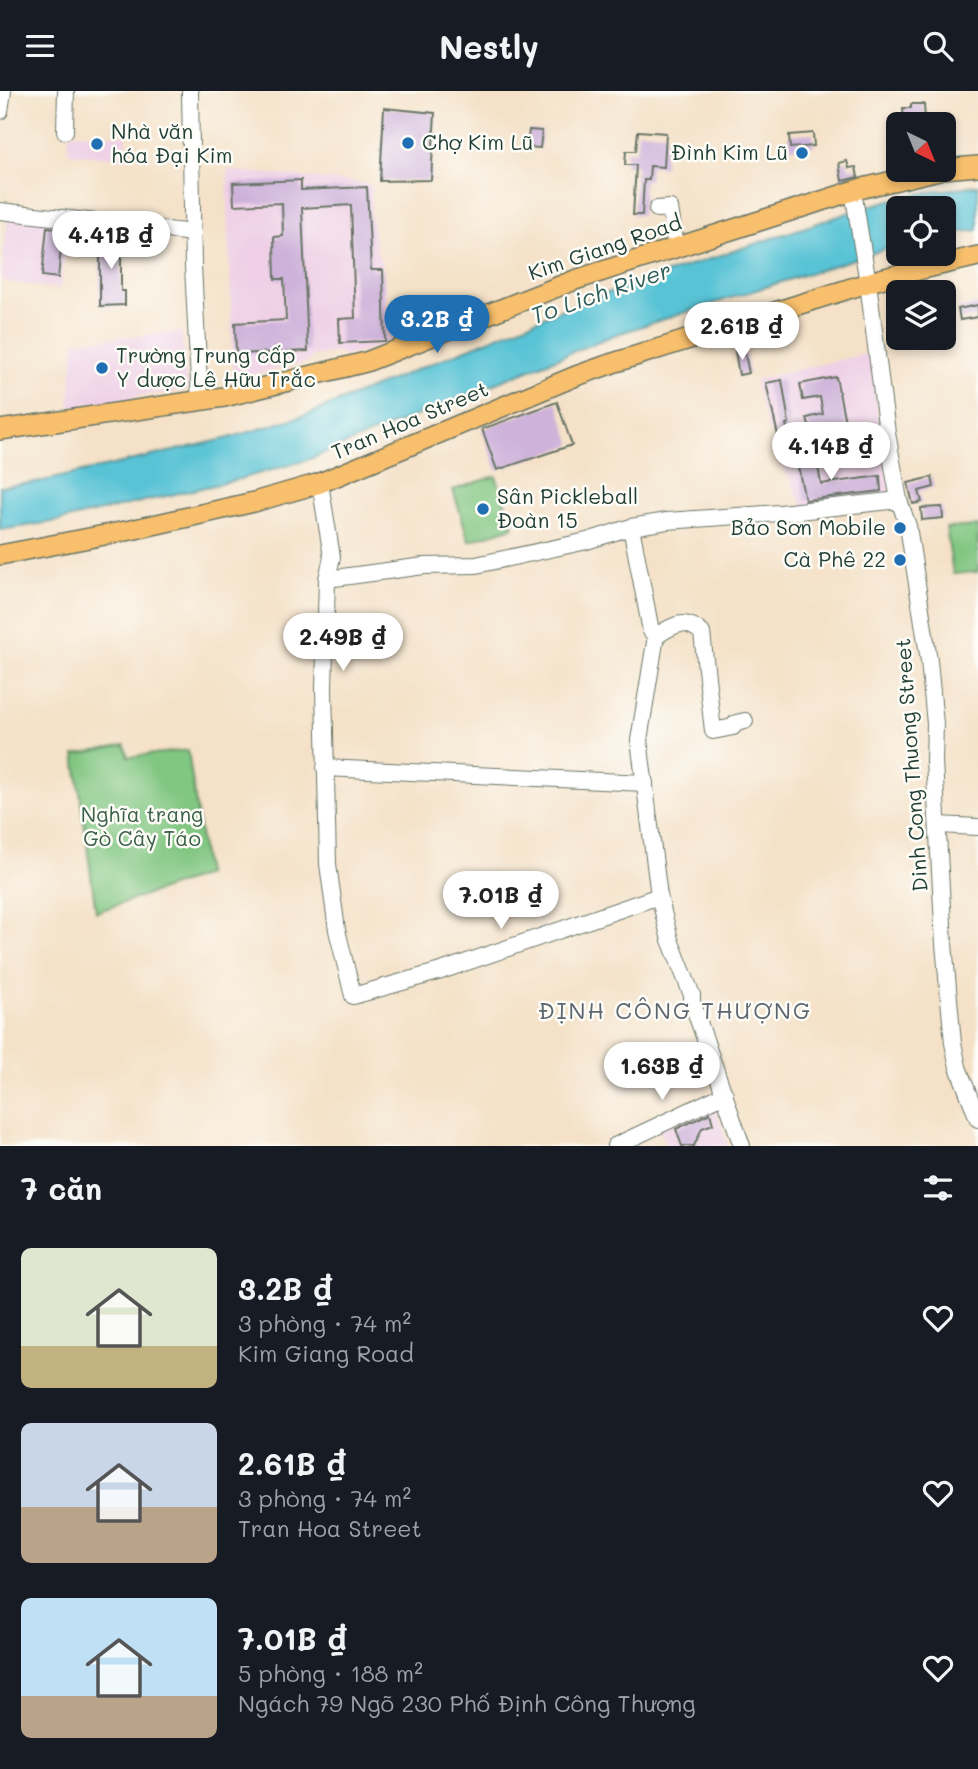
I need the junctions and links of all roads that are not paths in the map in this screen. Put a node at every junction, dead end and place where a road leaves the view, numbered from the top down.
1 (3, 91) edge
2 (66, 91) edge
3 (190, 91) edge
4 (0, 111) edge
5 (65, 131) dead end
6 (978, 166) edge
7 (956, 168) edge
8 (901, 182) edge
9 (854, 197) junction
10 (657, 209) dead end
11 (0, 211) edge
12 (193, 233) junction
13 (676, 248) junction
14 (978, 256) edge
15 (867, 275) junction
16 (200, 401) junction
17 (0, 430) edge
18 (320, 483) junction
19 (899, 500) junction
20 (631, 527) junction
21 (0, 555) edge
22 (327, 579) junction
23 (656, 636) junction
24 (745, 721) dead end
25 (325, 768) junction
26 (645, 783) junction
27 (939, 825) junction
28 (978, 827) edge
29 (659, 896) junction
30 (725, 1094) junction
31 (978, 1119) edge
32 (615, 1146) edge
33 (742, 1146) edge

1 - 4 street
2 - 5 street
3 - 12 street
6 - 7 main road, Kim Giang Road
8 - 9 main road, Kim Giang Road
9 - 13 main road, Kim Giang Road
9 - 15 street, Dinh Cong Thuong Street
10 - 13 street
11 - 12 street
12 - 16 street
13 - 16 main road, Kim Giang Road
14 - 15 main road, Tran Hoa Street
15 - 18 main road, Tran Hoa Street
15 - 19 street, Dinh Cong Thuong Street
16 - 17 main road, Kim Giang Road
18 - 21 main road, Tran Hoa Street
18 - 22 street
19 - 20 street
19 - 27 street, Dinh Cong Thuong Street
20 - 22 street
20 - 23 street
22 - 25 street
23 - 24 street
23 - 26 street
25 - 26 street
25 - 29 street
26 - 29 street
27 - 28 street
27 - 31 street, Dinh Cong Thuong Street
29 - 30 street
30 - 32 street
30 - 33 street

